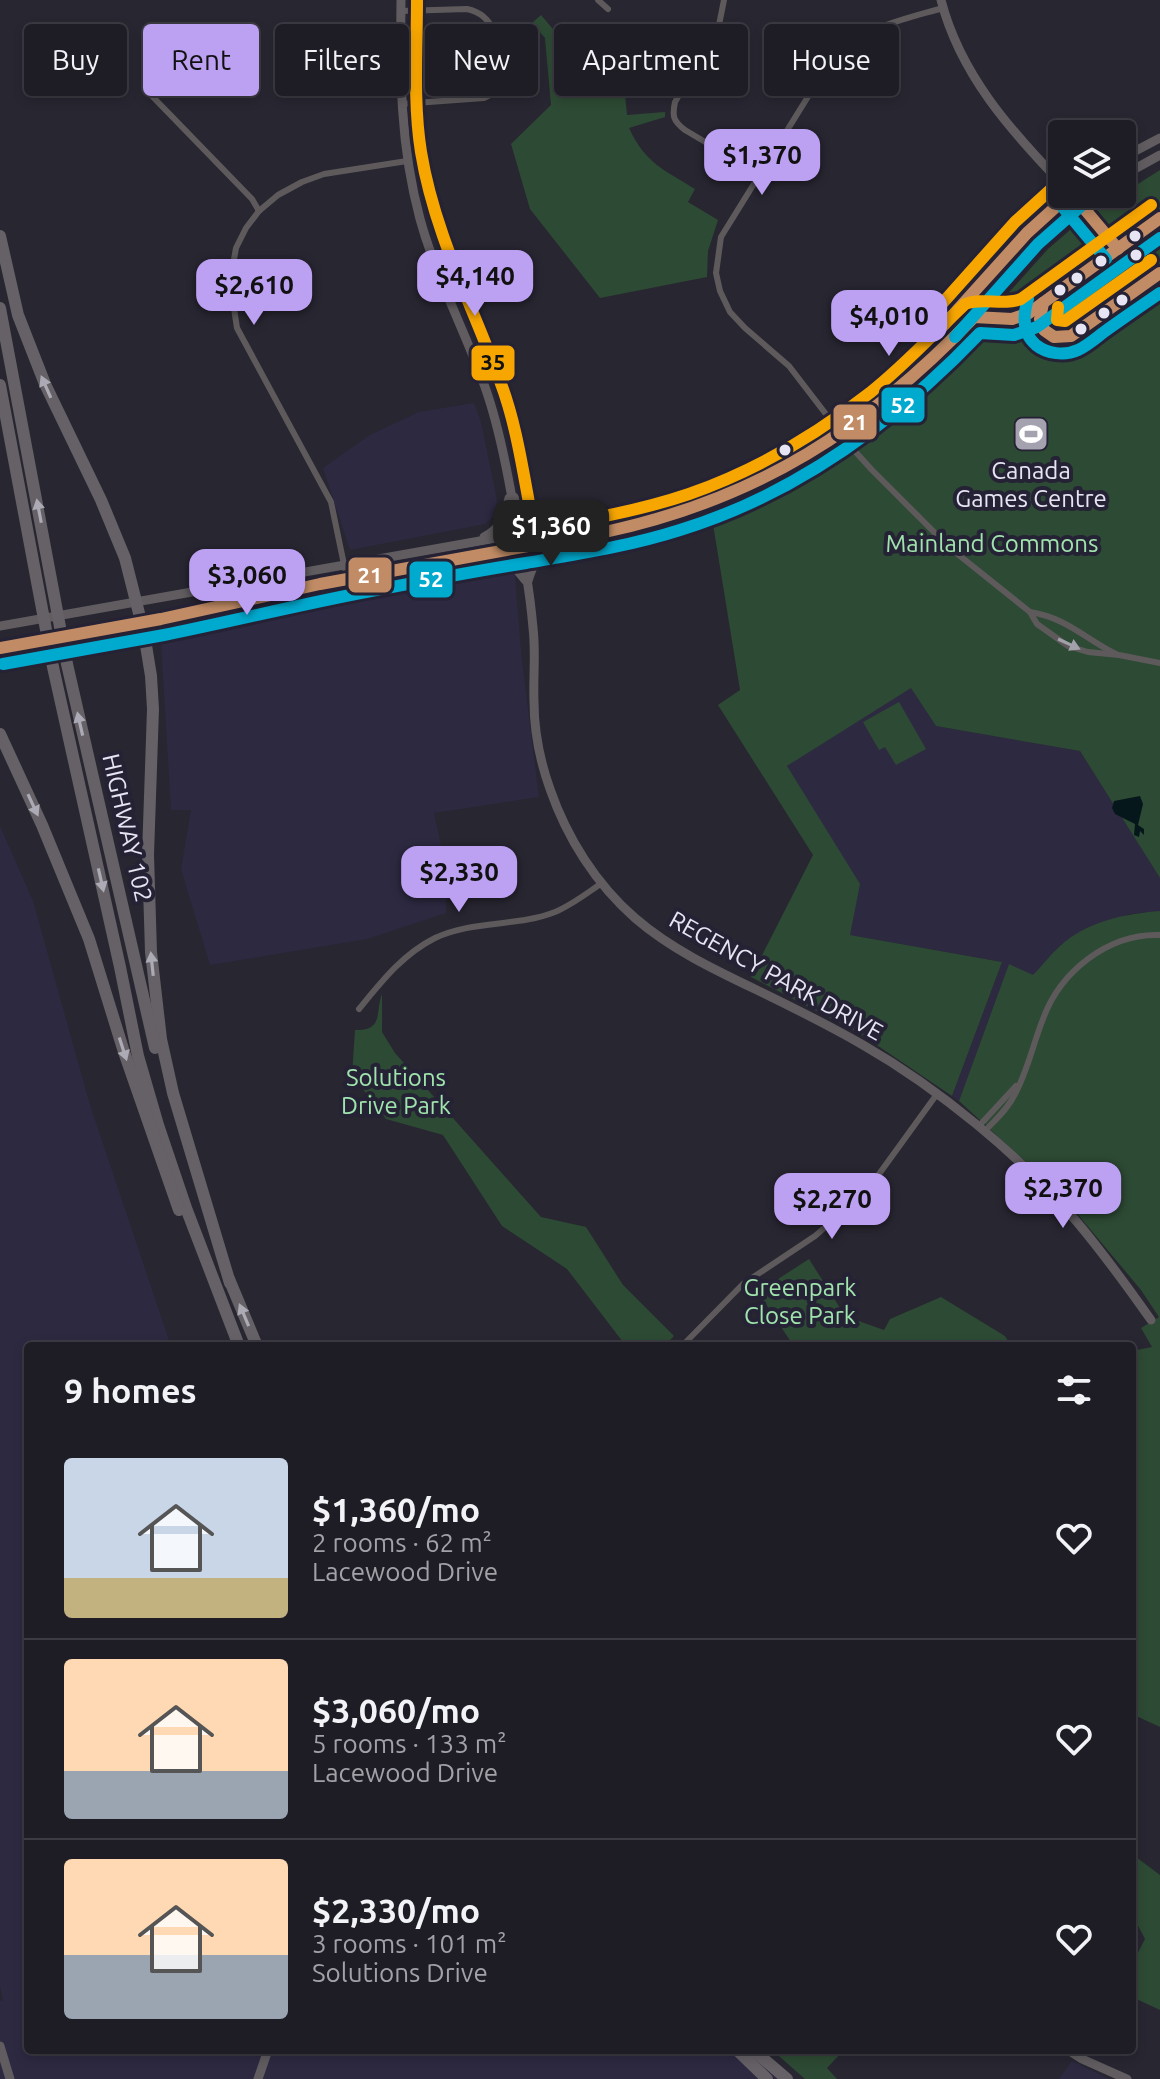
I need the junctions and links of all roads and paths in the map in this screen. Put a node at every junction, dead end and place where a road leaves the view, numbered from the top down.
1 (598, 0) edge
2 (724, 0) edge
3 (942, 4) edge
4 (401, 5) edge
5 (608, 9) dead end
6 (152, 96) edge
7 (401, 104) junction
8 (1160, 138) edge
9 (1136, 151) edge
10 (1160, 155) edge
11 (407, 161) junction
12 (1136, 168) edge
13 (1048, 169) edge
14 (759, 174) junction
15 (1055, 208) edge
16 (1076, 208) edge
17 (259, 211) junction
18 (0, 236) edge
19 (0, 308) edge
20 (0, 385) edge
21 (837, 429) junction
22 (510, 490) junction
23 (564, 526) junction
24 (478, 540) junction
25 (519, 540) junction
26 (560, 540) junction
27 (478, 554) junction
28 (345, 566) junction
29 (347, 579) junction
30 (528, 585) junction
31 (137, 602) junction
32 (1030, 612) junction
33 (141, 622) junction
34 (0, 626) edge
35 (0, 648) edge
36 (1119, 655) junction
37 (1160, 663) edge
38 (0, 734) edge
39 (602, 883) junction
40 (1160, 935) edge
41 (359, 1009) dead end
42 (937, 1094) junction
43 (981, 1130) junction
44 (230, 1283) junction
45 (1151, 1320) dead end
46 (236, 1342) edge
47 (236, 1342) edge
48 (255, 1342) edge
49 (686, 1342) edge
50 (0, 2046) edge
51 (267, 2054) edge
52 (741, 2054) edge
53 (758, 2054) edge
54 (1074, 2054) edge
55 (6, 2078) edge
56 (258, 2079) edge
57 (767, 2079) edge
58 (787, 2079) edge
59 (1127, 2079) edge

1 - 5 street
2 - 14 street
3 - 13 main road
3 - 14 street
4 - 7 main road, REGENCY PARK DRIVE
4 - 7 street
6 - 17 street
7 - 11 main road, REGENCY PARK DRIVE
8 - 9 main road
10 - 12 main road
11 - 17 street
11 - 22 main road, REGENCY PARK DRIVE
14 - 21 street
15 - 21 main road
16 - 21 main road
17 - 28 street
31 -> 18 highway
44 -> 19 highway, HIGHWAY 102
20 -> 46 highway, HIGHWAY 102
21 - 23 main road
21 - 26 main road
21 - 32 street
22 - 23 main road
22 - 24 main road
22 - 25 main road, REGENCY PARK DRIVE
23 - 25 main road
24 - 25 main road
24 - 28 main road
25 - 26 main road
25 - 27 main road
25 - 30 main road, REGENCY PARK DRIVE
26 - 30 main road
27 - 29 main road
27 - 30 main road
28 - 29 street
28 - 31 main road
29 - 33 main road
30 - 39 main road, REGENCY PARK DRIVE
31 - 33 highway
31 - 34 main road
32 - 36 street
32 -> 36 street
33 - 35 main road
44 -> 33 highway
36 - 37 street
38 -> 47 highway
39 - 41 street
39 - 42 main road, REGENCY PARK DRIVE
40 - 43 street
42 - 43 main road, REGENCY PARK DRIVE
42 - 49 street
43 - 45 main road, REGENCY PARK DRIVE
48 -> 44 highway, HIGHWAY 102
50 - 55 main road
51 - 56 main road
52 - 57 highway
53 - 58 highway
54 - 59 main road

